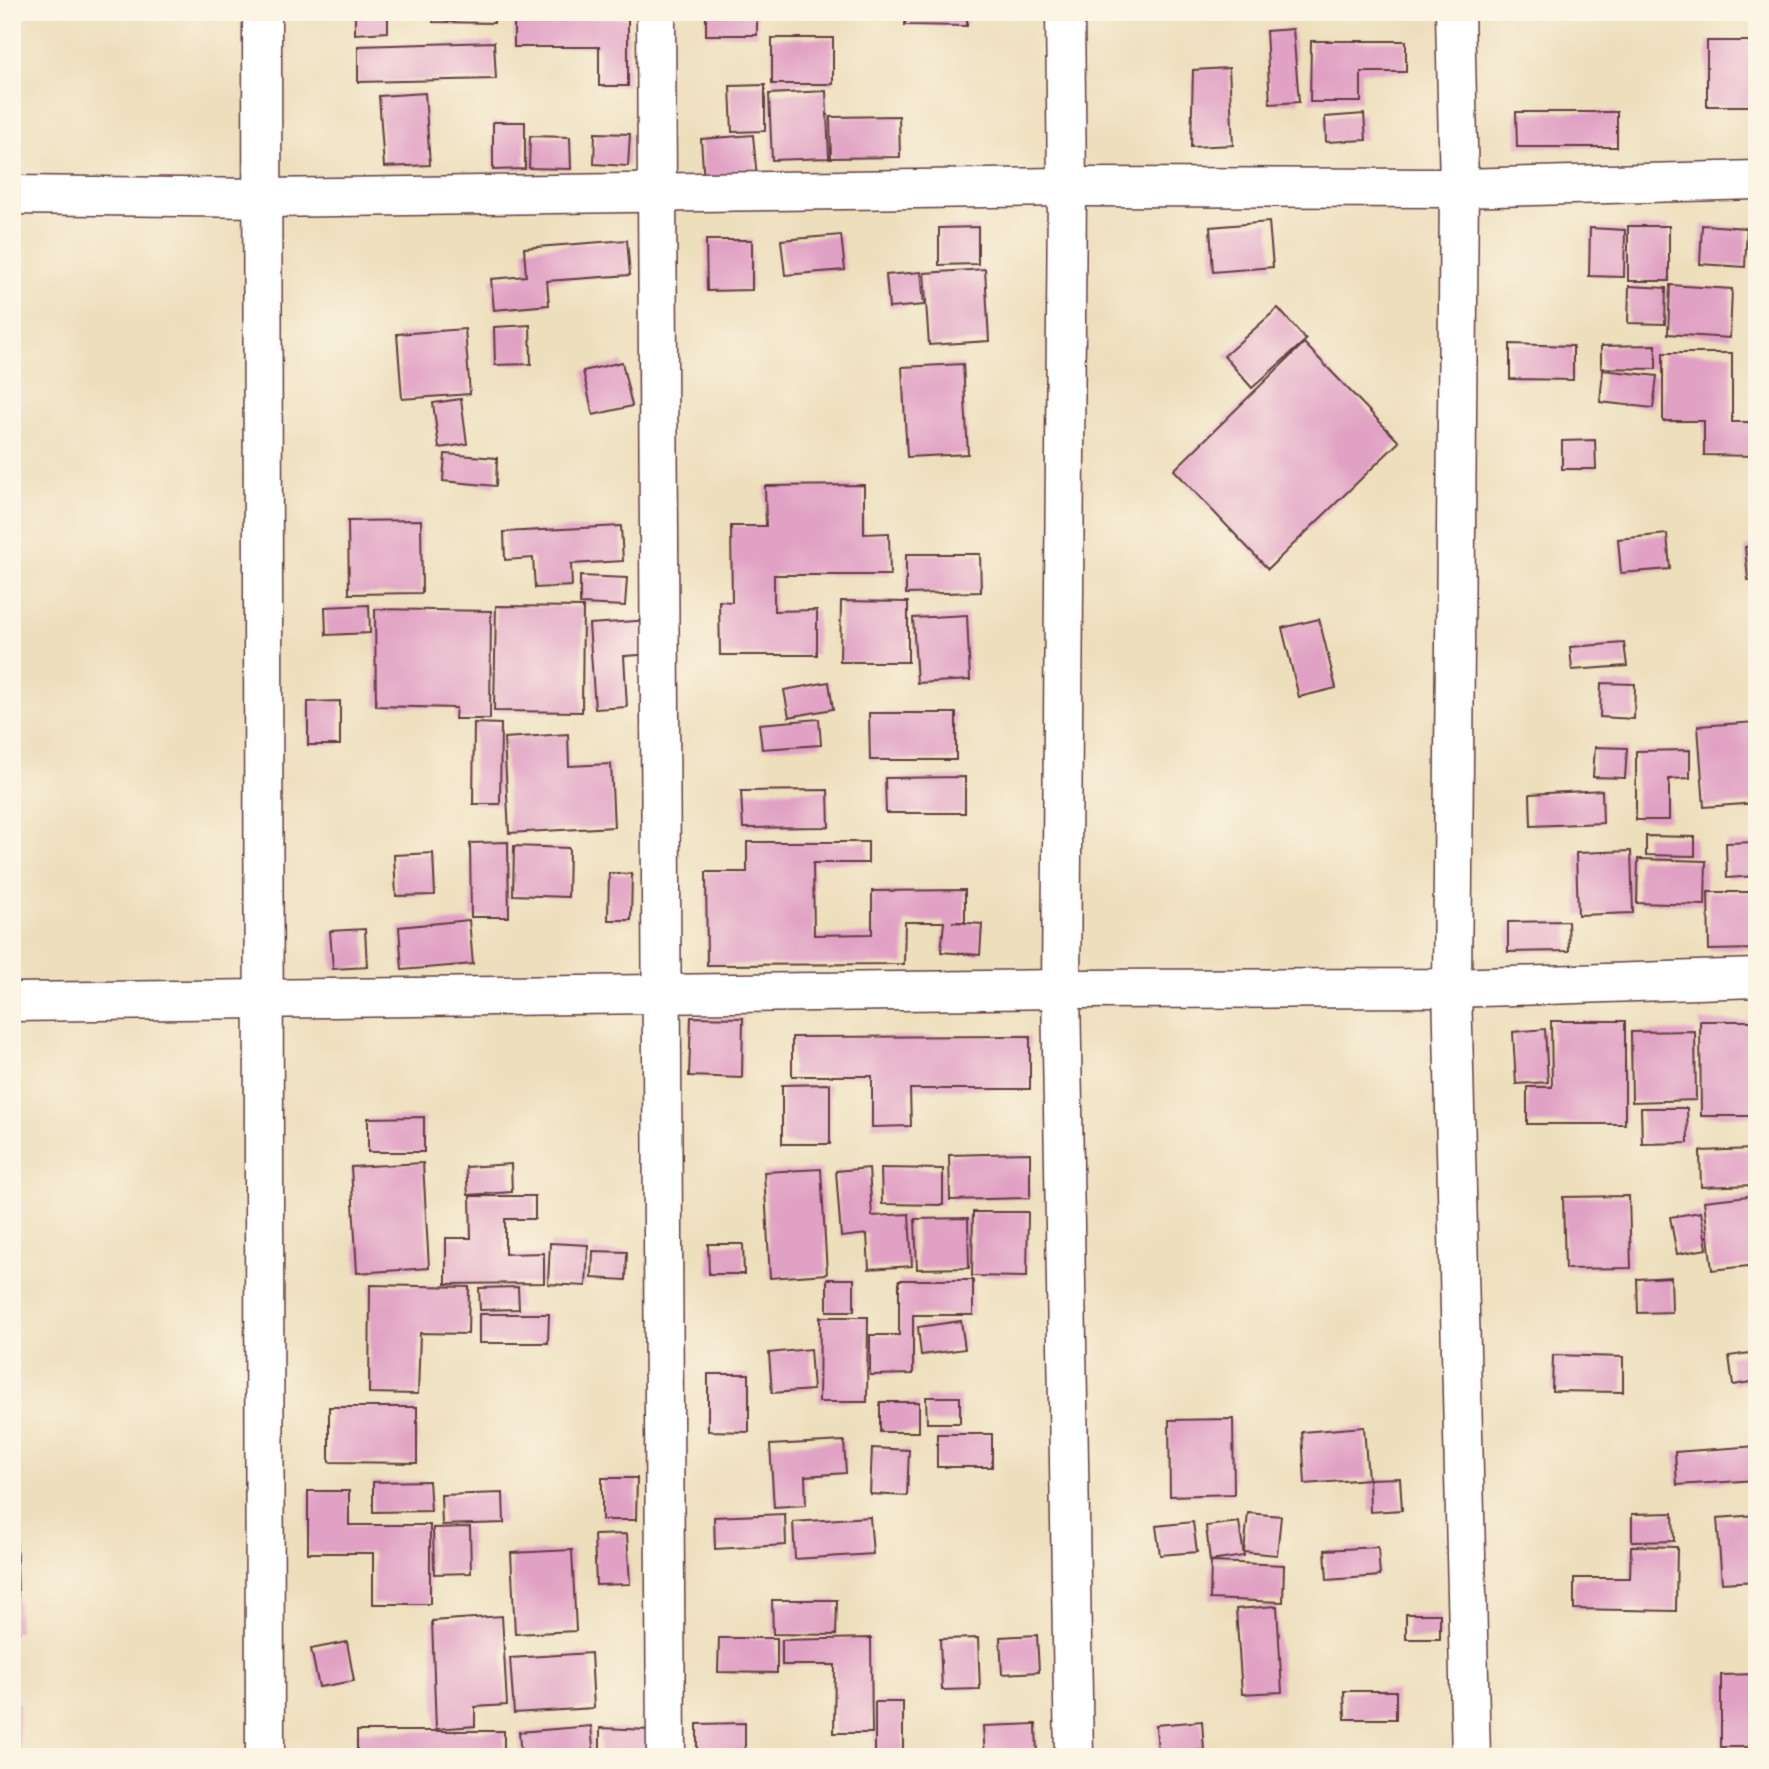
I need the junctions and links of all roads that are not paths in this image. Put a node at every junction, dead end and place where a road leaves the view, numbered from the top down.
1 (262, 12) edge
2 (656, 12) edge
3 (1065, 12) edge
4 (1455, 12) edge
5 (1757, 180) edge
6 (1067, 187) junction
7 (1460, 188) junction
8 (658, 194) junction
9 (12, 195) edge
10 (264, 198) junction
11 (1757, 978) edge
12 (1452, 988) junction
13 (1061, 989) junction
14 (661, 996) junction
15 (264, 999) junction
16 (12, 1002) edge
17 (265, 1757) edge
18 (666, 1757) edge
19 (1073, 1757) edge
20 (1471, 1757) edge

1 - 10 street
2 - 8 street
3 - 6 street
4 - 7 street
5 - 7 street
6 - 7 street
6 - 8 street
6 - 13 street
7 - 12 street
8 - 10 street
8 - 14 street
9 - 10 street
10 - 15 street
11 - 12 street
12 - 13 street
12 - 20 street
13 - 14 street
13 - 19 street
14 - 15 street
14 - 18 street
15 - 16 street
15 - 17 street

